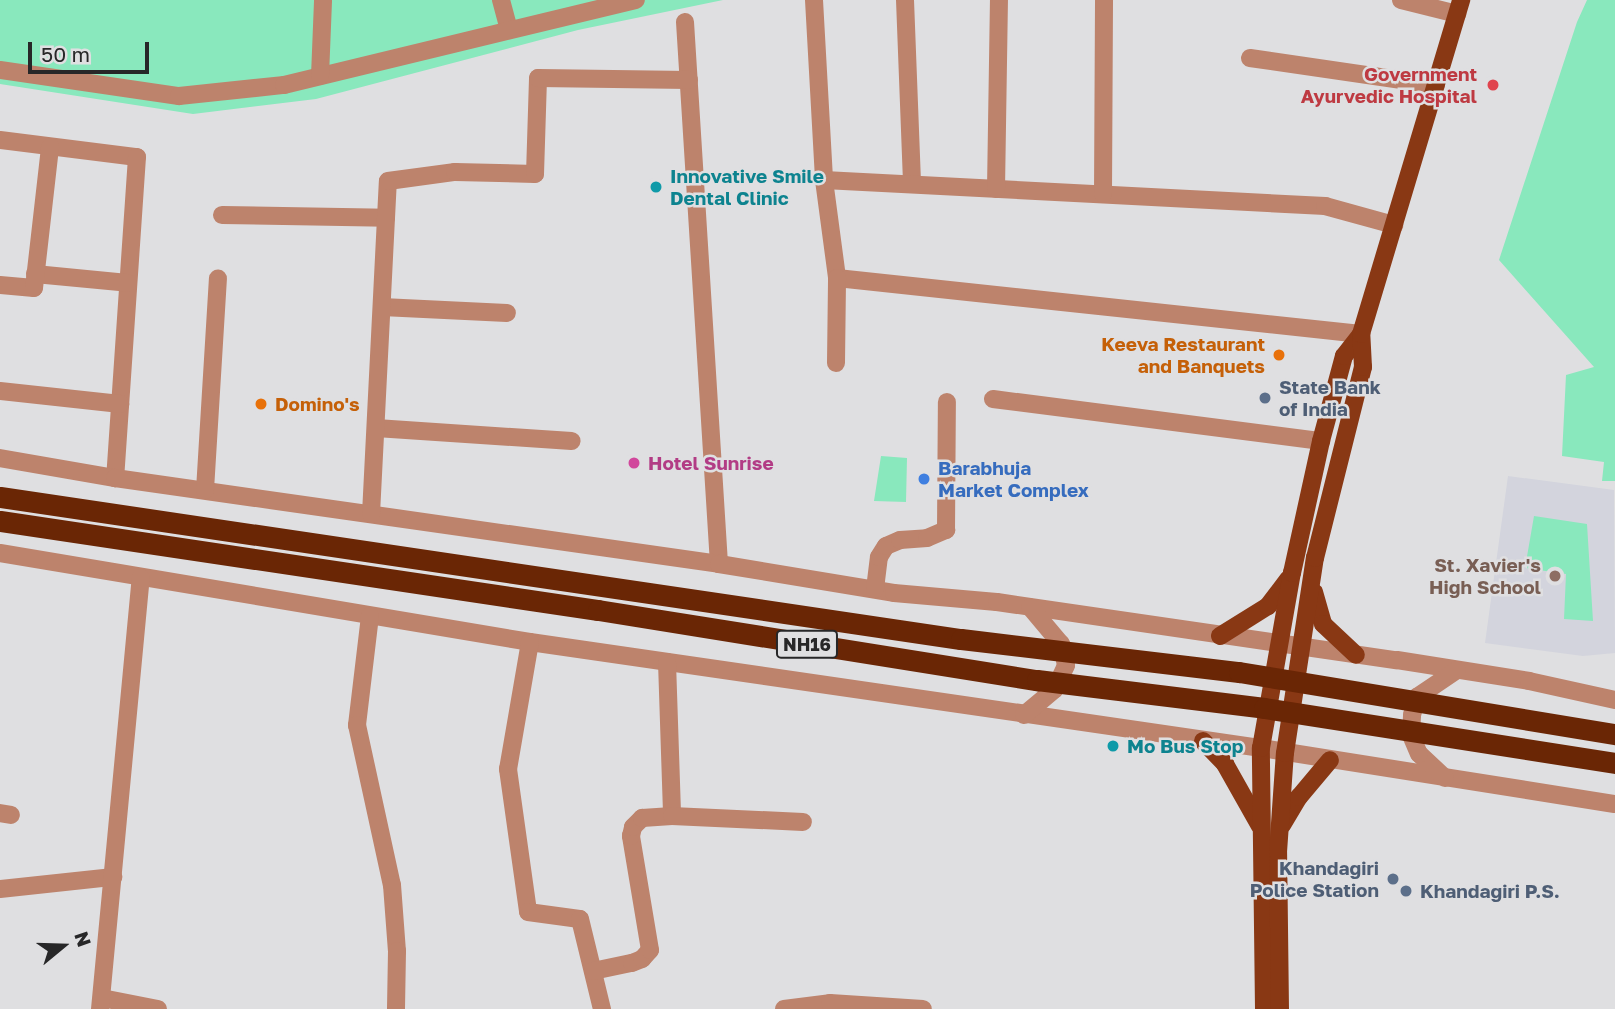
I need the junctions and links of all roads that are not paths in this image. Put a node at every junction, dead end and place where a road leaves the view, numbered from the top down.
1 (323, 0) edge
2 (501, 0) edge
3 (636, 0) edge
4 (814, 0) edge
5 (905, 0) edge
6 (999, 0) edge
7 (1104, 0) edge
8 (1401, 0) edge
9 (1459, 7) edge
10 (685, 22) dead end
11 (509, 30) junction
12 (1250, 58) dead end
13 (0, 70) edge
14 (320, 76) junction
15 (689, 80) junction
16 (1436, 85) junction
17 (0, 140) edge
18 (50, 147) junction
19 (824, 180) junction
20 (912, 184) junction
21 (996, 189) junction
22 (1102, 194) junction
23 (222, 215) dead end
24 (386, 218) junction
25 (1394, 225) junction
26 (35, 274) junction
27 (218, 278) dead end
28 (836, 278) junction
29 (128, 284) junction
30 (0, 285) edge
31 (382, 307) junction
32 (507, 313) dead end
33 (1361, 334) junction
34 (836, 363) dead end
35 (0, 391) edge
36 (993, 399) dead end
37 (947, 402) dead end
38 (120, 404) junction
39 (376, 428) junction
40 (1321, 440) junction
41 (572, 441) dead end
42 (0, 458) edge
43 (115, 478) junction
44 (205, 491) junction
45 (0, 497) edge
46 (371, 514) junction
47 (0, 521) edge
48 (0, 553) edge
49 (719, 564) junction
50 (1292, 573) junction
51 (141, 578) junction
52 (1312, 582) junction
53 (875, 589) junction
54 (1030, 607) junction
55 (370, 616) junction
56 (1220, 636) junction
57 (530, 642) junction
58 (1279, 645) junction
59 (1303, 648) junction
60 (1356, 655) junction
61 (667, 662) junction
62 (1457, 670) junction
63 (1615, 701) edge
64 (1024, 715) junction
65 (1615, 734) edge
66 (1203, 741) junction
67 (1261, 748) junction
68 (1285, 753) junction
69 (1330, 760) junction
70 (1615, 764) edge
71 (1445, 778) junction
72 (1615, 804) edge
73 (672, 816) junction
74 (803, 822) dead end
75 (1271, 829) junction
76 (113, 877) junction
77 (0, 889) edge
78 (593, 971) junction
79 (101, 1004) edge
80 (1272, 1007) edge
81 (158, 1009) edge
82 (396, 1009) edge
83 (602, 1009) edge
84 (784, 1009) edge
85 (923, 1009) edge

1 - 14 street
2 - 11 street
3 - 11 street
4 - 19 street
5 - 20 street
6 - 21 street
7 - 22 street
8 - 9 street
9 - 16 main road
10 - 15 street
11 - 14 street
12 - 16 street
13 - 14 street
15 - 24 street
15 - 49 street
16 - 25 main road
17 - 18 street
18 - 26 street
18 - 29 street
19 - 20 street
19 - 28 street
20 - 21 street
21 - 22 street
22 - 25 street
23 - 24 street
24 - 31 street
25 - 33 main road
26 - 29 street
26 - 30 street
27 - 44 street
28 - 33 street
28 - 34 street
29 - 38 street
31 - 32 street
31 - 39 street
33 - 40 main road
33 - 52 main road
35 - 38 street
36 - 40 street
37 - 53 street
38 - 43 street
39 - 41 street
39 - 46 street
40 - 50 main road
42 - 43 street
43 - 44 street
44 - 46 street
45 - 65 highway, NH16, bridge
46 - 49 street
47 - 70 highway, NH16, bridge
48 - 51 street
49 - 53 street
50 - 56 main road
50 - 58 main road
51 - 55 street
51 - 76 street
52 - 59 main road
52 - 60 main road
53 - 54 street
54 - 56 street
54 - 64 street
55 - 57 street
55 - 82 street
56 - 58 street
57 - 61 street
57 - 78 street
58 - 59 street
58 - 67 main road
59 - 60 street
59 - 68 main road
60 - 62 street
61 - 64 street
61 - 73 street
62 - 63 street
62 - 71 street
64 - 66 street
66 - 67 street
66 - 75 main road
67 - 68 street
67 - 75 main road
68 - 69 street
68 - 75 main road
69 - 71 street
69 - 75 main road
71 - 72 street
73 - 74 street
73 - 78 street
75 - 80 main road
76 - 77 street
76 - 79 street
78 - 83 street
79 - 81 street
84 - 85 street

